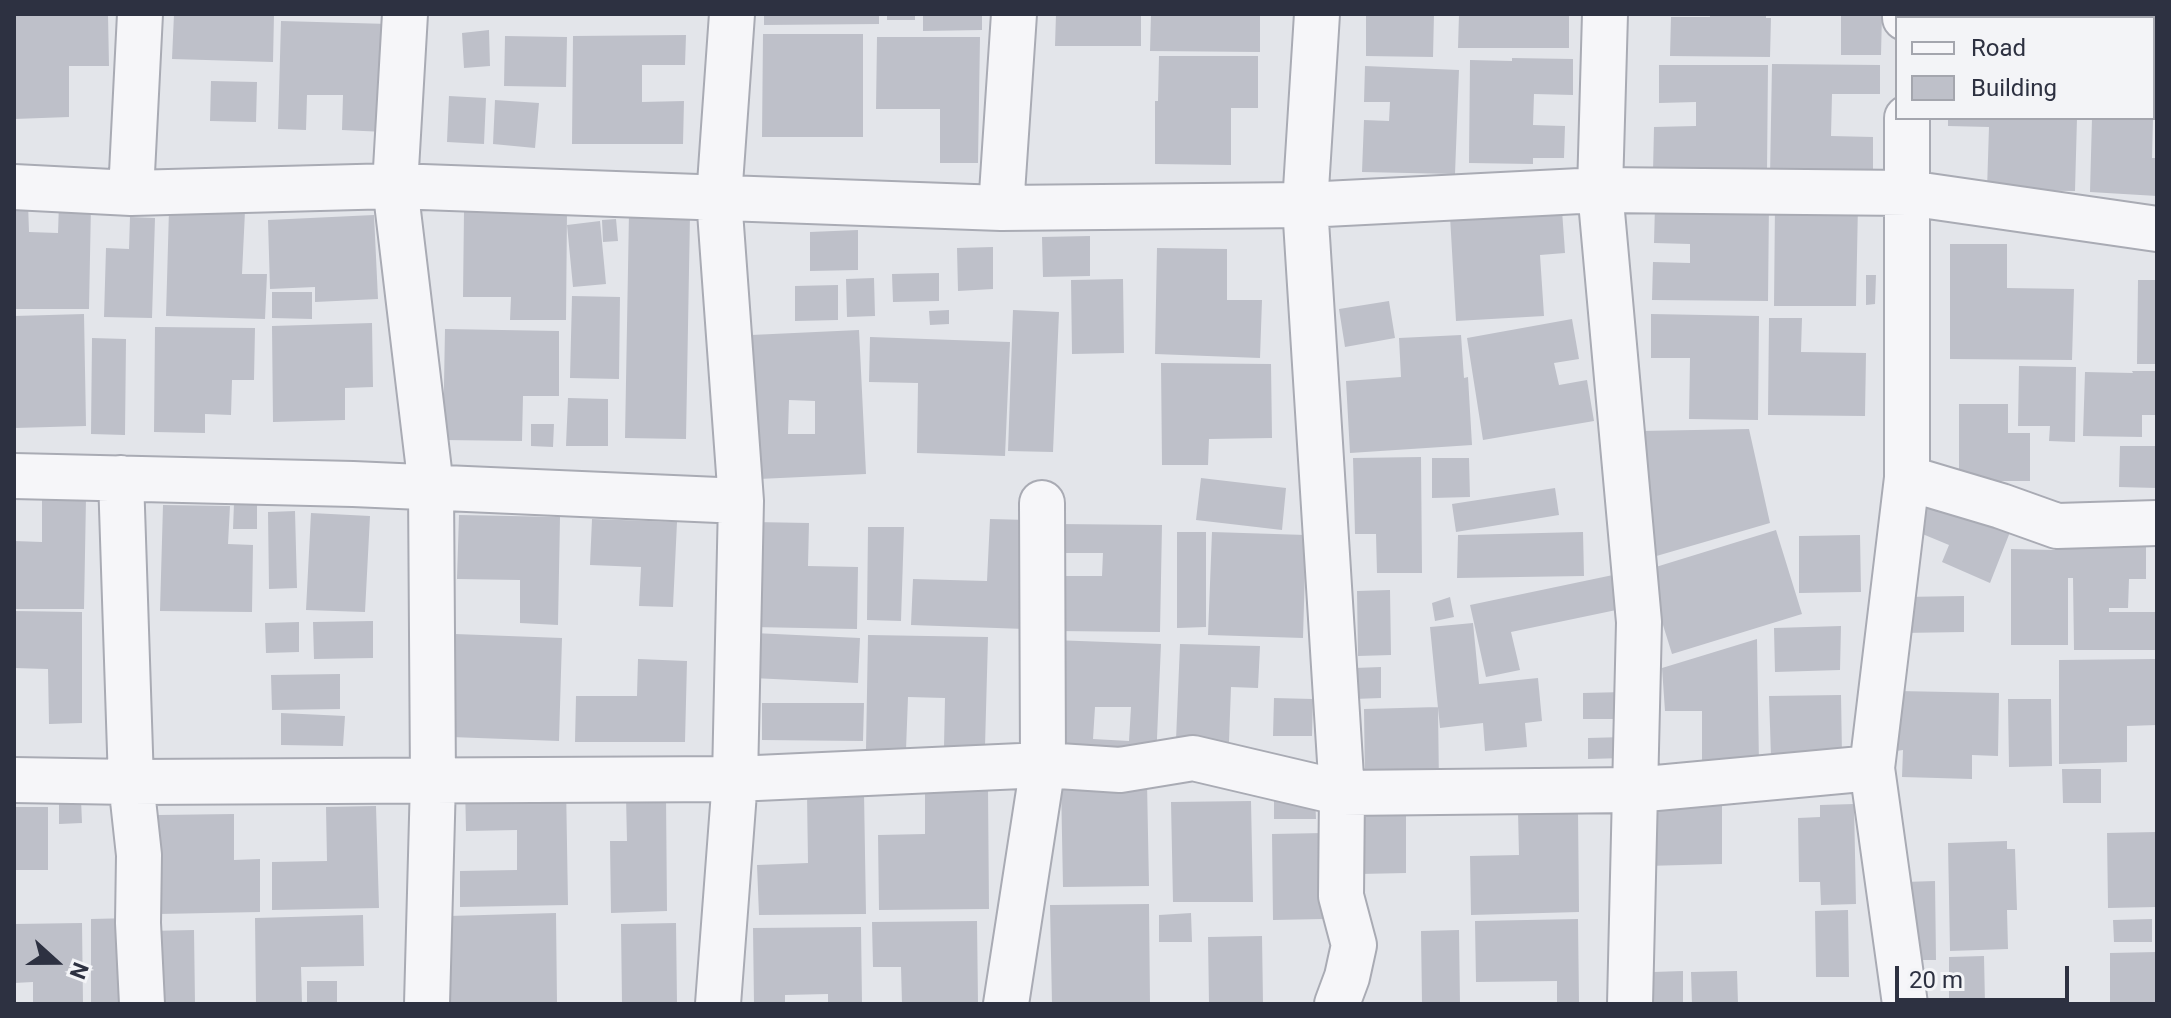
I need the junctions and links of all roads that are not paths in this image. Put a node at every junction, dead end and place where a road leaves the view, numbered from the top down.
1 (140, 14) edge
2 (405, 14) edge
3 (732, 14) edge
4 (1014, 14) edge
5 (1317, 14) edge
6 (1605, 14) edge
7 (1907, 120) edge
8 (395, 186) junction
9 (14, 187) edge
10 (1600, 190) junction
11 (131, 193) junction
12 (1908, 193) junction
13 (719, 198) junction
14 (1305, 205) junction
15 (1001, 208) junction
16 (2157, 229) edge
17 (14, 476) edge
18 (121, 478) junction
19 (1907, 478) junction
20 (431, 487) junction
21 (741, 501) junction
22 (1042, 503) dead end
23 (2157, 523) edge
24 (1043, 765) junction
25 (1872, 768) junction
26 (735, 779) junction
27 (14, 780) edge
28 (433, 781) junction
29 (131, 782) junction
30 (1635, 790) junction
31 (1342, 793) junction
32 (142, 1004) edge
33 (427, 1004) edge
34 (718, 1004) edge
35 (1006, 1004) edge
36 (1337, 1004) edge
37 (1630, 1004) edge
38 (1905, 1004) edge

1 - 11 street
2 - 8 street
3 - 13 street
4 - 15 street
5 - 14 street
6 - 10 street
7 - 12 street
8 - 11 street
8 - 13 street
8 - 20 street
9 - 11 street
10 - 12 street
10 - 14 street
10 - 30 street
12 - 16 street
12 - 19 street
13 - 15 street
13 - 21 street
14 - 15 street
14 - 31 street
17 - 18 street
18 - 20 street
18 - 29 street
19 - 23 street
19 - 25 street
20 - 21 street
20 - 28 street
21 - 26 street
22 - 24 street
24 - 26 street
24 - 31 street
24 - 35 street
25 - 30 street
25 - 38 street
26 - 28 street
26 - 34 street
27 - 29 street
28 - 29 street
28 - 33 street
29 - 32 street
30 - 31 street
30 - 37 street
31 - 36 street

